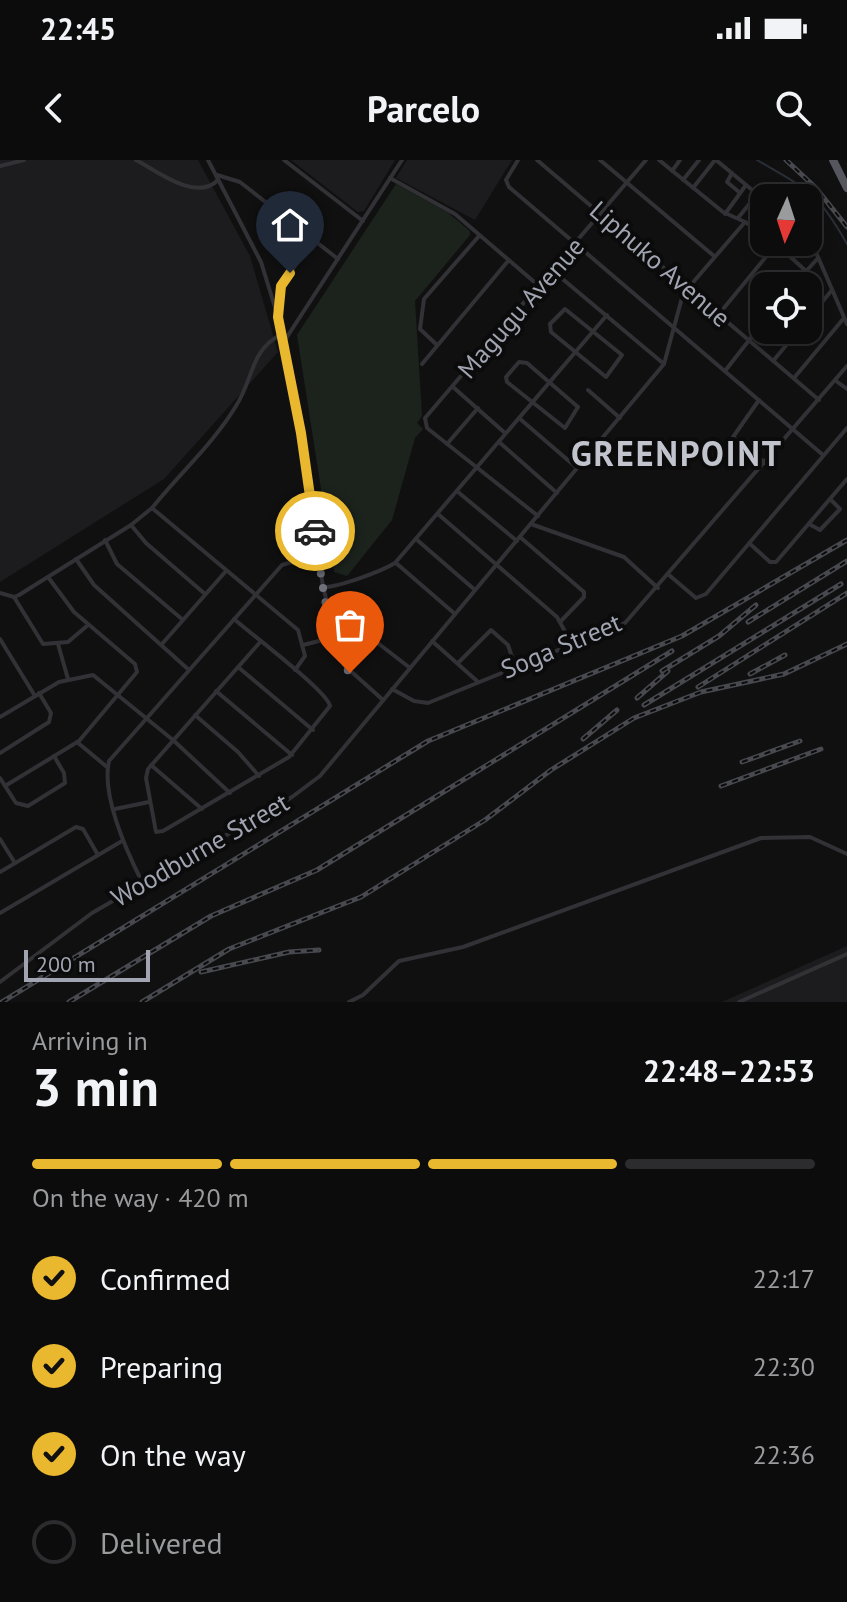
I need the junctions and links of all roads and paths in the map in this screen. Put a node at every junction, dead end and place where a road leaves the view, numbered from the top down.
1 (24, 160) edge
2 (136, 160) edge
3 (208, 160) edge
4 (284, 160) edge
5 (402, 160) edge
6 (518, 160) edge
7 (537, 160) edge
8 (600, 160) edge
9 (646, 160) edge
10 (659, 160) edge
11 (680, 160) edge
12 (699, 160) edge
13 (716, 160) edge
14 (833, 160) edge
15 (0, 166) edge
16 (672, 171) junction
17 (732, 173) junction
18 (217, 177) junction
19 (390, 178) junction
20 (683, 180) junction
21 (628, 183) junction
22 (746, 185) junction
23 (693, 188) junction
24 (750, 188) edge
25 (847, 188) edge
26 (739, 193) junction
27 (750, 203) edge
28 (602, 214) junction
29 (725, 214) junction
30 (737, 219) junction
31 (363, 221) junction
32 (745, 222) junction
33 (750, 225) edge
34 (479, 236) junction
35 (313, 240) junction
36 (575, 244) junction
37 (714, 256) junction
38 (766, 256) edge
39 (790, 256) edge
40 (819, 258) joint
41 (338, 259) junction
42 (508, 261) junction
43 (553, 271) junction
44 (806, 271) joint
45 (539, 286) junction
46 (687, 288) junction
47 (832, 290) junction
48 (822, 302) edge
49 (719, 314) junction
50 (607, 315) junction
51 (278, 317) junction
52 (846, 321) edge
53 (674, 329) junction
54 (595, 330) junction
55 (282, 334) junction
56 (750, 338) edge
57 (748, 340) junction
58 (284, 342) junction
59 (787, 344) edge
60 (437, 345) junction
61 (576, 354) junction
62 (773, 361) junction
63 (422, 364) dead end
64 (664, 364) junction
65 (847, 366) edge
66 (725, 371) junction
67 (794, 378) junction
68 (836, 380) junction
69 (551, 383) junction
70 (453, 387) junction
71 (847, 389) edge
72 (588, 390) dead end
73 (759, 400) junction
74 (819, 400) junction
75 (533, 404) junction
76 (478, 408) junction
77 (519, 418) junction
78 (620, 418) junction
79 (847, 428) edge
80 (794, 430) junction
81 (505, 433) junction
82 (845, 435) edge
83 (499, 442) junction
84 (447, 444) junction
85 (823, 455) junction
86 (765, 463) junction
87 (478, 467) junction
88 (577, 468) junction
89 (847, 479) edge
90 (458, 492) junction
91 (557, 493) junction
92 (830, 499) junction
93 (152, 508) junction
94 (438, 514) junction
95 (538, 516) junction
96 (531, 524) junction
97 (809, 524) junction
98 (131, 525) junction
99 (416, 539) junction
100 (518, 539) junction
101 (105, 540) junction
102 (749, 543) junction
103 (318, 554) junction
104 (76, 559) junction
105 (395, 563) junction
106 (496, 565) junction
107 (226, 571) junction
108 (669, 575) junction
109 (48, 577) junction
110 (323, 587) junction
111 (658, 588) junction
112 (475, 590) junction
113 (0, 593) edge
114 (205, 594) junction
115 (257, 594) junction
116 (14, 597) junction
117 (364, 599) dead end
118 (455, 614) junction
119 (234, 619) junction
120 (183, 620) junction
121 (561, 621) junction
122 (88, 625) junction
123 (335, 637) junction
124 (0, 639) edge
125 (261, 641) junction
126 (432, 641) junction
127 (58, 644) junction
128 (161, 644) junction
129 (572, 644) junction
130 (303, 645) junction
131 (458, 663) junction
132 (238, 666) junction
133 (515, 666) junction
134 (410, 668) junction
135 (189, 670) junction
136 (295, 670) junction
137 (68, 679) junction
138 (477, 681) junction
139 (392, 689) junction
140 (216, 691) junction
141 (37, 694) junction
142 (118, 695) junction
143 (383, 700) junction
144 (195, 715) junction
145 (0, 717) edge
146 (146, 718) junction
147 (313, 730) junction
148 (173, 740) junction
149 (77, 742) junction
150 (0, 753) edge
151 (292, 755) junction
152 (54, 756) junction
153 (151, 765) junction
154 (107, 767) junction
155 (259, 776) junction
156 (0, 778) edge
157 (5, 786) junction
158 (230, 793) junction
159 (149, 802) junction
160 (115, 809) junction
161 (202, 809) junction
162 (0, 839) edge
163 (122, 841) junction
164 (847, 854) edge
165 (98, 855) junction
166 (15, 863) junction
167 (0, 872) edge
168 (142, 882) junction
169 (0, 913) edge
170 (847, 954) edge
171 (0, 982) edge
172 (349, 1002) edge
173 (739, 1002) edge

1 - 15 street
2 - 18 street
3 - 18 street
4 - 31 street
5 - 19 street
6 - 36 street
7 - 28 street, Liphuko Avenue
8 - 21 street
9 - 21 street, Magugu Avenue
10 - 16 street
11 - 16 street
12 - 20 street
13 - 17 street
13 - 23 street
14 - 25 highway
16 - 20 street
17 - 22 street
17 - 26 street
18 - 35 street
18 - 51 street
19 - 31 street
19 - 34 street
20 - 23 street
21 - 28 street, Magugu Avenue
21 - 37 street
22 - 24 street
22 - 26 street
23 - 29 street
26 - 29 street
27 - 30 street
28 - 36 street, Magugu Avenue
28 - 46 street, Liphuko Avenue
29 - 30 street
30 - 32 street
31 - 41 street
32 - 33 street
32 - 37 street
34 - 42 street
34 - 60 street
35 - 41 street
35 - 51 street
36 - 43 street, Magugu Avenue
36 - 53 street
37 - 46 street
38 - 49 street
39 - 44 street
40 - 44 street
40 - 47 street
41 - 58 street
42 - 45 street
42 - 60 street
43 - 45 street, Magugu Avenue
43 - 50 street
45 - 70 street, Magugu Avenue
46 - 49 street, Liphuko Avenue
46 - 53 street
47 - 48 street
47 - 52 street
49 - 57 street, Liphuko Avenue
50 - 54 street
50 - 64 street
51 - 55 street
52 - 67 street
53 - 64 street
53 - 66 street
54 - 61 street
54 - 61 street
54 - 61 street
55 - 58 street
55 - 93 street
56 - 57 street
57 - 62 street, Liphuko Avenue
57 - 66 street
58 - 103 street
59 - 62 street
60 - 63 street
61 - 69 street
62 - 67 street, Liphuko Avenue
64 - 78 street, Woodburne Street
65 - 68 street, Soga Street
66 - 73 street
67 - 74 street, Liphuko Avenue
68 - 71 street
68 - 74 street, Soga Street
69 - 75 street
69 - 75 street
69 - 75 street
70 - 76 street
70 - 84 street, Magugu Avenue
72 - 78 street
73 - 80 street
73 - 86 street
74 - 80 street, Soga Street
75 - 77 street
76 - 81 street
76 - 84 street
77 - 81 street
77 - 88 street
78 - 88 street, Woodburne Street
79 - 82 street
80 - 85 street
80 - 86 street, Soga Street
81 - 83 street
82 - 85 street
83 - 87 street
83 - 91 street
84 - 87 street
85 - 102 street
86 - 108 street, Soga Street
87 - 90 street
87 - 95 street
88 - 91 street, Woodburne Street
89 - 92 street
90 - 94 street
90 - 100 street
91 - 95 street, Woodburne Street
92 - 97 street
92 - 97 street
93 - 98 street
93 - 107 street
94 - 99 street
94 - 106 street
95 - 96 street, Woodburne Street
96 - 100 street, Woodburne Street
96 - 111 street
97 - 102 street
98 - 101 street
98 - 114 street
99 - 105 street
99 - 112 street
100 - 106 street, Woodburne Street
100 - 121 street
101 - 104 street
101 - 120 street
102 - 108 street
103 - 110 street
103 - 115 street
104 - 109 street
104 - 128 street
105 - 110 street
105 - 118 street
106 - 112 street, Woodburne Street
106 - 121 street
107 - 114 street
107 - 115 street
108 - 111 street, Soga Street
109 - 116 street
109 - 122 street
110 - 123 street
111 - 129 street, Soga Street
112 - 118 street, Woodburne Street
113 - 116 street
114 - 120 street
115 - 119 street
115 - 130 street
116 - 127 street
117 - 134 street
118 - 126 street, Woodburne Street
119 - 125 street
119 - 135 street
120 - 128 street
121 - 129 street
122 - 127 street
122 - 142 street
123 - 130 street
123 - 143 street
124 - 141 street
125 - 132 street
125 - 136 street
126 - 131 street
126 - 134 street, Woodburne Street
127 - 137 street
128 - 135 street
129 - 133 street, Soga Street
130 - 136 street
131 - 133 street
131 - 138 street
132 - 140 street
132 - 147 street
133 - 138 street, Soga Street
134 - 139 street, Woodburne Street
135 - 146 street
136 - 147 street
137 - 141 street
137 - 142 street
138 - 139 street, Soga Street
139 - 143 street, Woodburne Street
140 - 144 street
140 - 151 street
141 - 145 street
141 - 150 street
142 - 146 street
142 - 149 street
143 - 168 street, Woodburne Street
144 - 148 street
144 - 155 street
146 - 148 street
146 - 154 street
147 - 151 street
148 - 153 street
148 - 158 street
149 - 152 street
149 - 154 street
151 - 155 street
152 - 157 street
152 - 157 street
153 - 159 street
153 - 161 street
154 - 160 street
155 - 158 street
156 - 157 street
158 - 161 street
159 - 160 street
159 - 161 street
160 - 163 street
162 - 166 street
163 - 165 street
163 - 168 street
164 - 172 street
165 - 166 street
165 - 169 street
166 - 167 street
168 - 171 street, Woodburne Street
170 - 173 street

